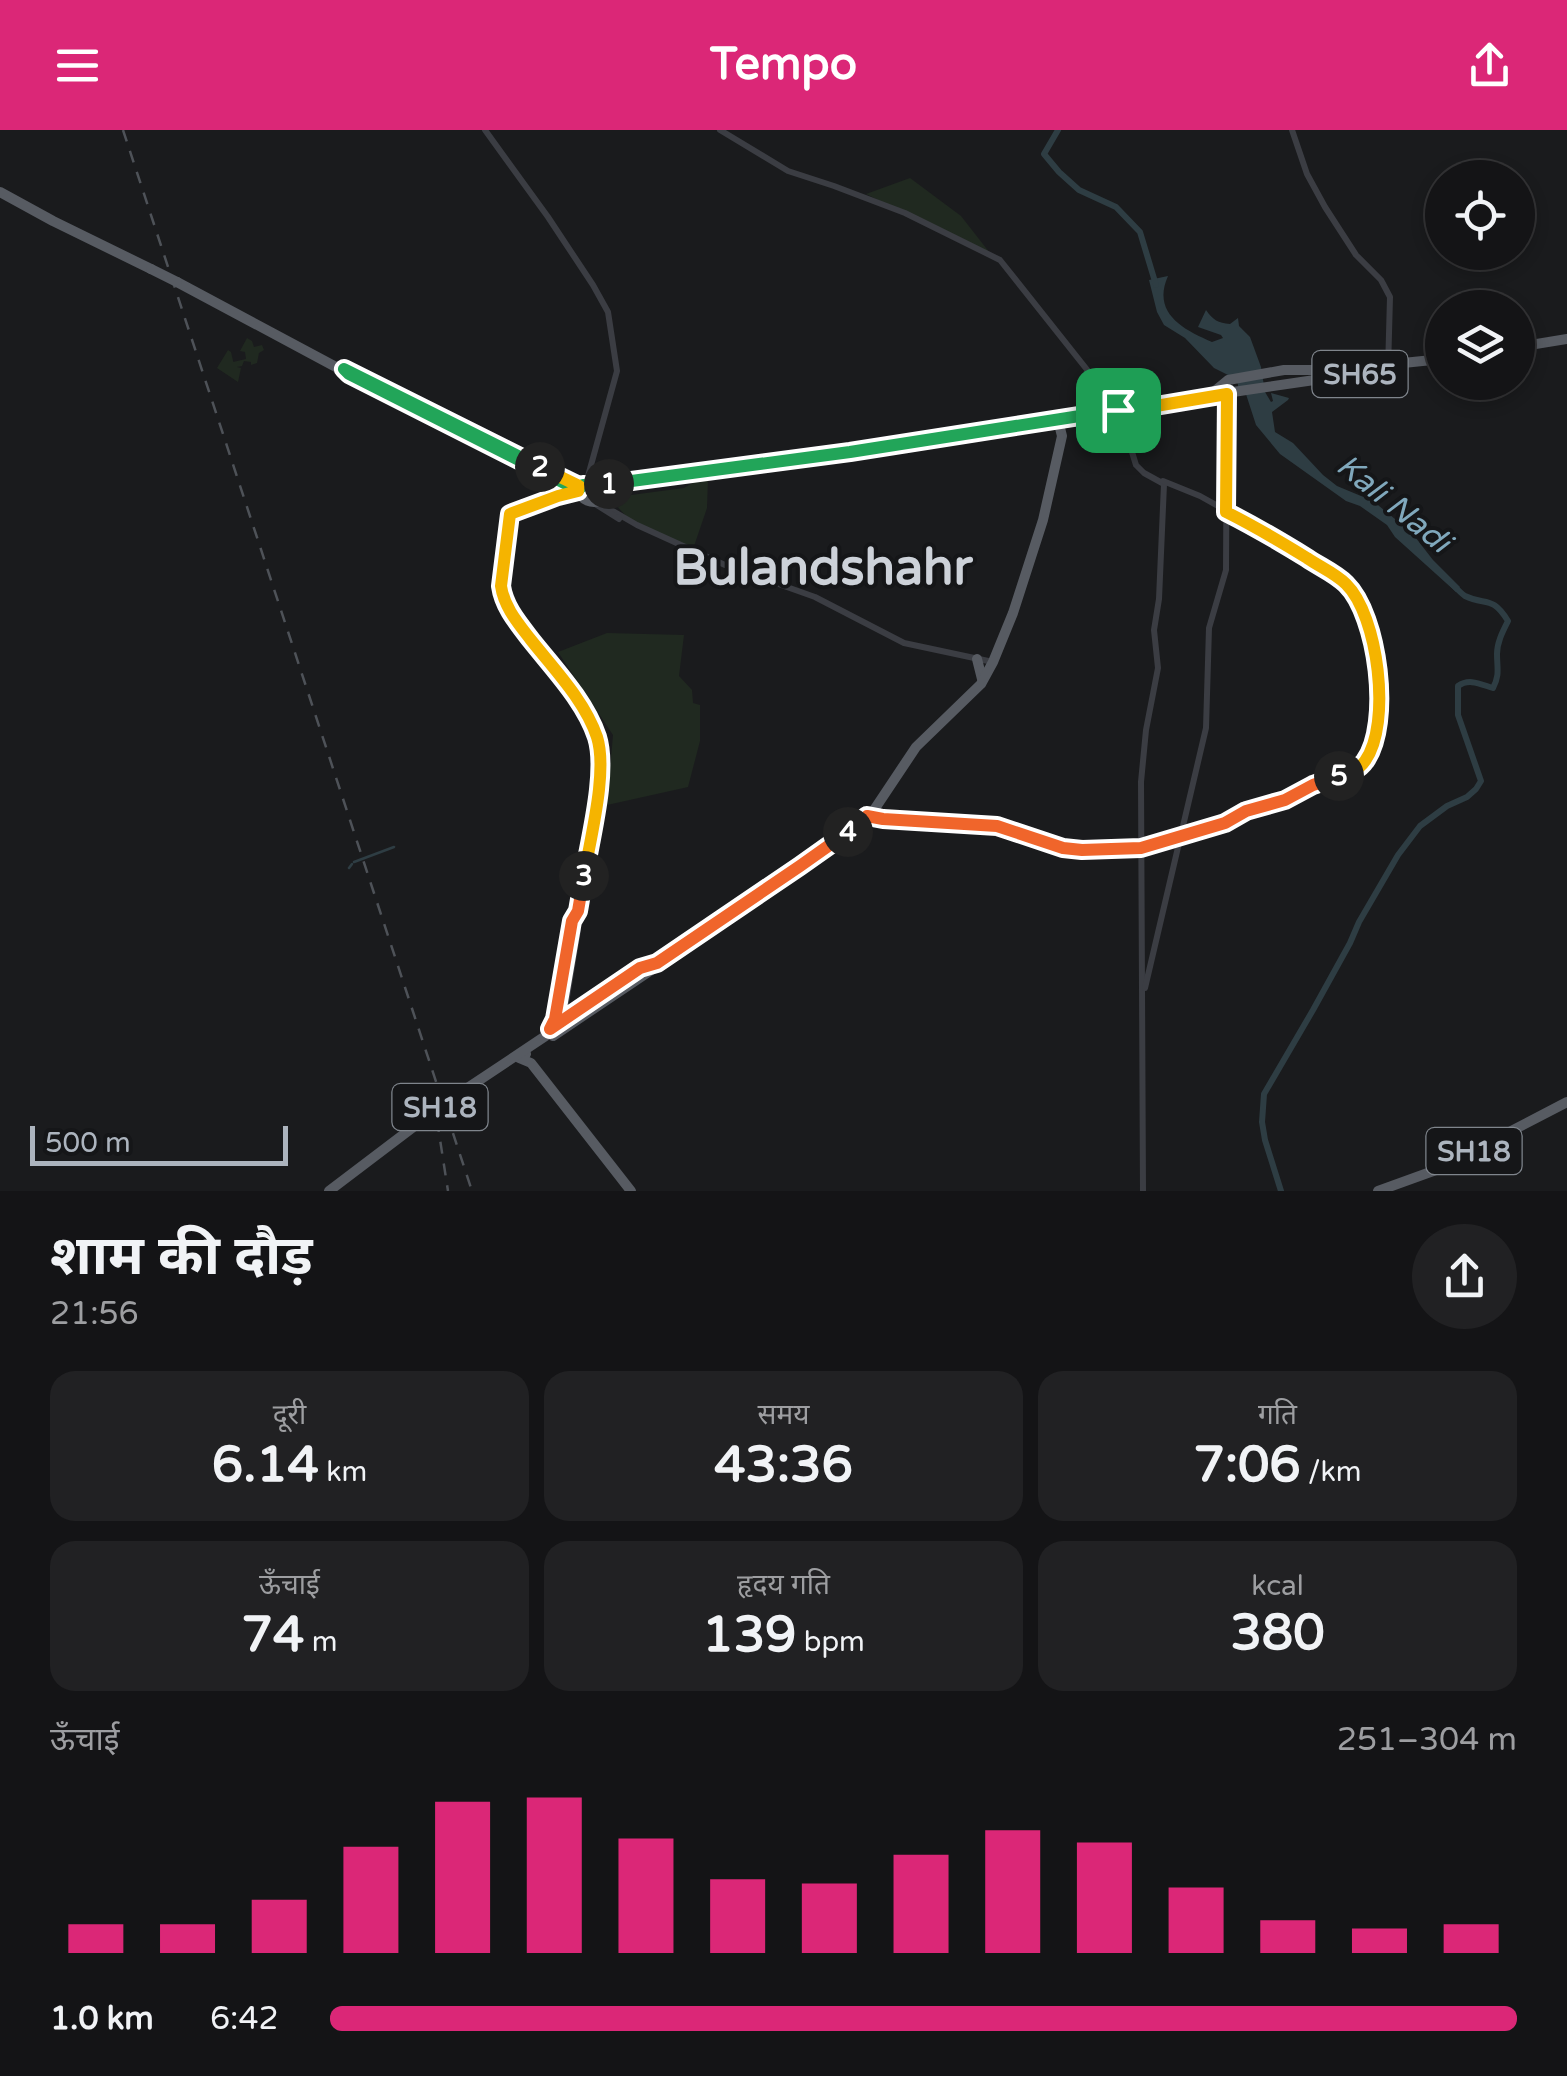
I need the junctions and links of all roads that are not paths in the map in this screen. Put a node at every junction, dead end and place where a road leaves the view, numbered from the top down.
1 (486, 130) edge
2 (720, 130) edge
3 (1292, 130) edge
4 (0, 194) edge
5 (1567, 341) edge
6 (1535, 346) edge
7 (1425, 363) edge
8 (1388, 368) junction
9 (1230, 393) junction
10 (1119, 411) junction
11 (1058, 421) junction
12 (1163, 482) junction
13 (588, 490) junction
14 (591, 502) joint
15 (1226, 512) junction
16 (977, 659) junction
17 (993, 662) junction
18 (982, 680) junction
19 (869, 816) junction
20 (1181, 835) junction
21 (1141, 848) junction
22 (578, 912) junction
23 (652, 965) junction
24 (1142, 999) junction
25 (568, 1017) junction
26 (556, 1029) junction
27 (519, 1058) junction
28 (1567, 1102) edge
29 (333, 1191) edge
30 (632, 1191) edge
31 (1144, 1191) edge
32 (1378, 1191) edge

1 - 13 street
2 - 10 street
3 - 8 street
4 - 13 main road, bridge
5 - 6 main road
7 - 8 main road, SH65
8 - 9 main road, SH65
8 - 10 main road, SH65
9 - 10 main road, SH65
9 - 15 street
10 - 11 main road, SH65
10 - 12 street
11 - 13 main road, SH65
11 - 17 main road
12 - 15 street
12 - 21 street
13 - 14 main road
13 - 16 street
13 - 22 street
13 - 25 street
14 - 16 street
15 - 20 street
15 - 20 street
16 - 17 street
16 - 18 main road
17 - 18 main road
18 - 19 main road
19 - 21 street
19 - 23 main road
19 - 27 main road
20 - 21 street
20 - 24 street
21 - 24 street
22 - 25 street
22 - 26 street, bridge
23 - 25 street
23 - 26 main road
24 - 31 street
26 - 29 main road, SH18, bridge
27 - 29 main road, SH18, bridge
27 - 30 main road, SH18
28 - 32 main road, SH18

